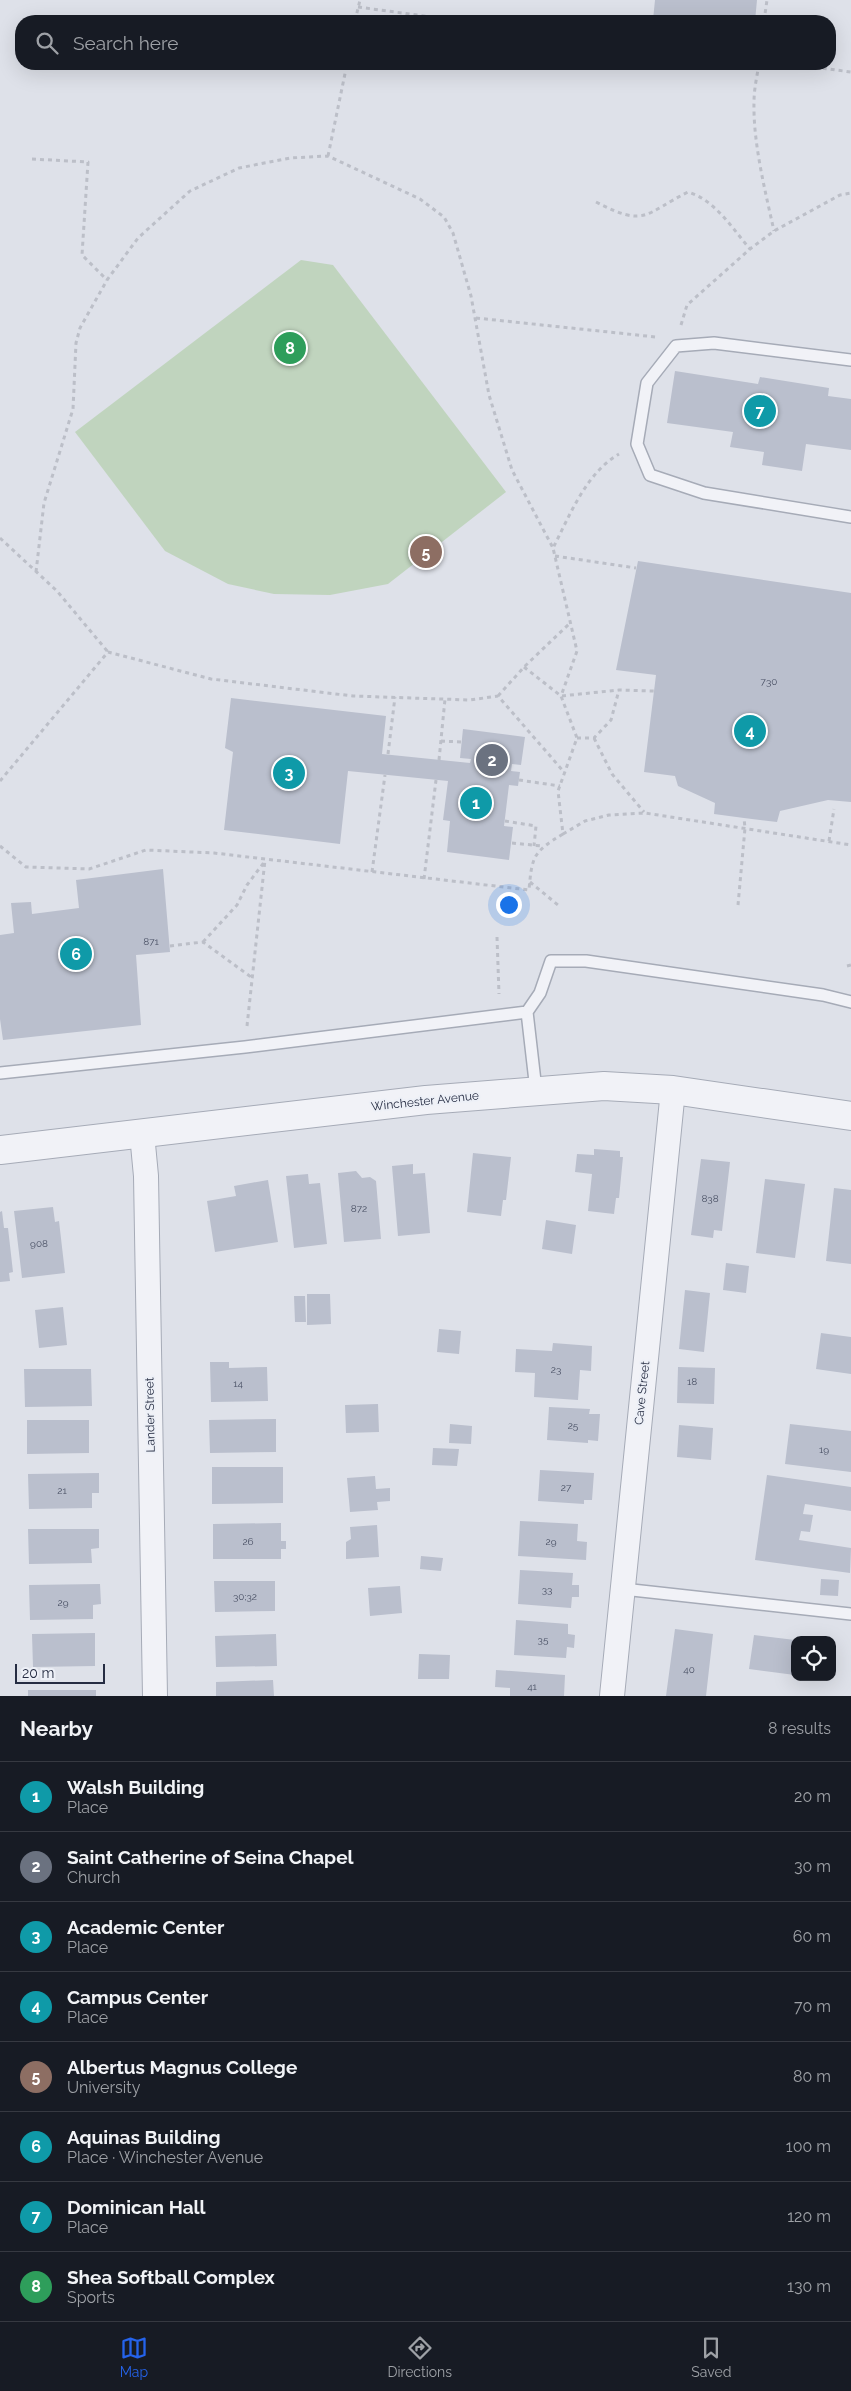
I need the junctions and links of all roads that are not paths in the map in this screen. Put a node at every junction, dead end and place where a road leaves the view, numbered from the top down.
1 (851, 360) edge
2 (851, 517) edge
3 (851, 1002) edge
4 (527, 1012) junction
5 (0, 1072) edge
6 (536, 1090) junction
7 (674, 1090) junction
8 (851, 1116) edge
9 (142, 1134) junction
10 (0, 1150) edge
11 (622, 1589) junction
12 (851, 1614) edge
13 (155, 1696) edge
14 (612, 1696) edge

1 - 2 lane
3 - 4 lane
4 - 5 lane
4 - 6 lane
6 - 7 street, Winchester Avenue
6 - 9 street, Winchester Avenue
7 - 8 street, Winchester Avenue
7 - 11 street, Cave Street
9 - 10 street, Winchester Avenue
9 - 13 street, Lander Street
11 - 12 lane
11 - 14 street, Cave Street

